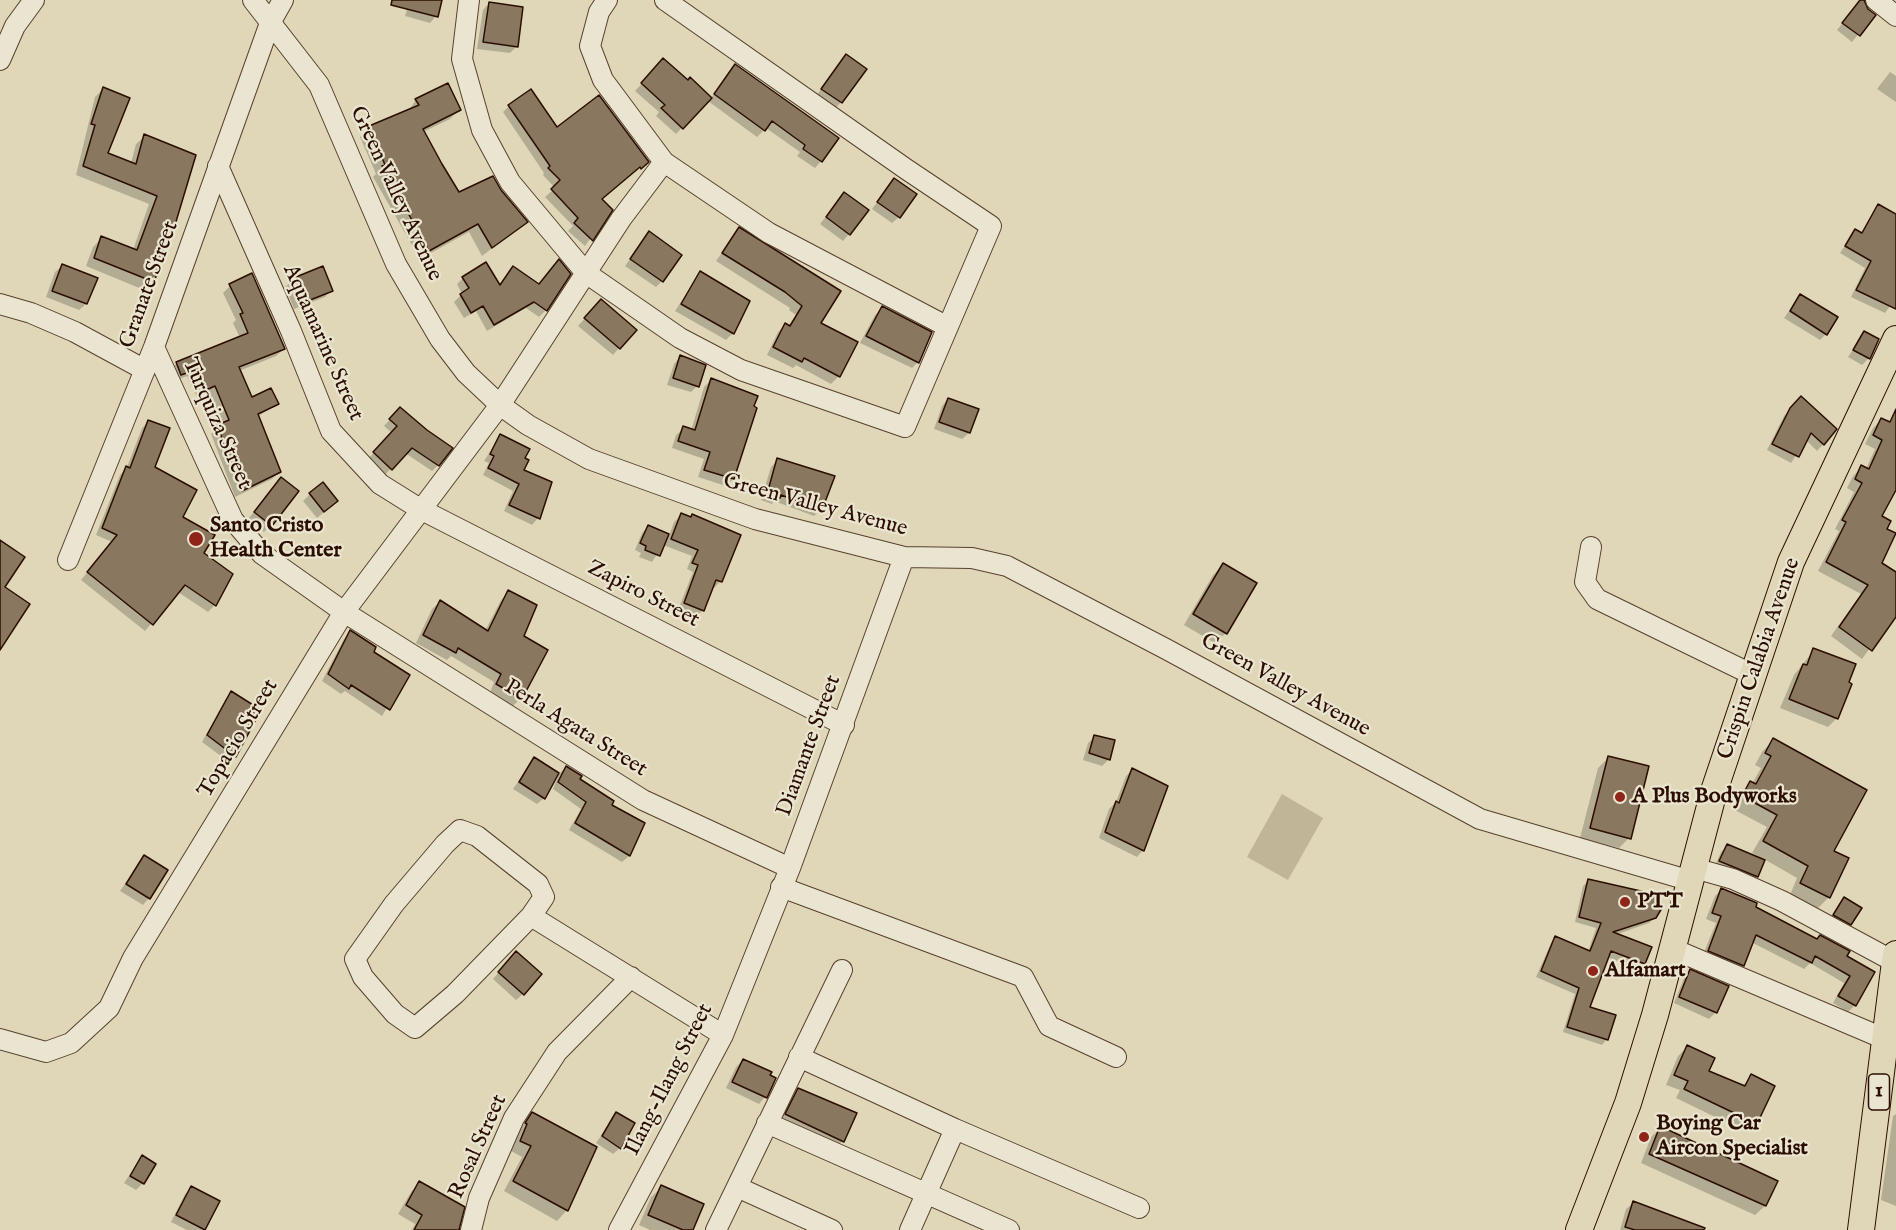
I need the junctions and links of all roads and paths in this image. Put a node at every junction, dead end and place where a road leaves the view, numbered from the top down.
1 (34, 0) edge
2 (253, 0) edge
3 (283, 0) edge
4 (469, 0) edge
5 (607, 0) edge
6 (666, 0) edge
7 (1876, 0) edge
8 (1896, 16) edge
9 (270, 23) junction
10 (0, 60) edge
11 (664, 162) junction
12 (218, 166) junction
13 (585, 273) junction
14 (0, 304) edge
15 (946, 326) junction
16 (1896, 339) edge
17 (154, 347) junction
18 (145, 370) junction
19 (500, 405) junction
20 (420, 509) junction
21 (1591, 547) dead end
22 (904, 557) junction
23 (68, 560) dead end
24 (344, 612) junction
25 (1753, 675) junction
26 (844, 724) junction
27 (790, 868) junction
28 (1692, 874) junction
29 (781, 887) junction
30 (531, 916) junction
31 (757, 949) joint
32 (1673, 949) junction
33 (1896, 954) edge
34 (1895, 962) edge
35 (842, 970) dead end
36 (631, 977) junction
37 (723, 1035) junction
38 (0, 1039) edge
39 (1885, 1039) junction
40 (799, 1057) junction
41 (1116, 1057) dead end
42 (767, 1123) junction
43 (955, 1129) junction
44 (736, 1187) junction
45 (926, 1194) junction
46 (1139, 1208) dead end
47 (471, 1230) edge
48 (619, 1230) edge
49 (716, 1230) edge
50 (832, 1230) edge
51 (910, 1230) edge
52 (1009, 1230) edge
53 (1579, 1230) edge
54 (1861, 1230) edge

1 - 10 street
2 - 9 street, Green Valley Avenue
3 - 9 street, Granate Street
4 - 13 street
5 - 11 street
6 - 15 street
7 - 8 street
9 - 12 street, Granate Street
9 - 19 street, Green Valley Avenue
11 - 13 street, Topacio Street
11 - 15 street
12 - 17 street, Granate Street
12 - 20 street, Aquamarine Street
13 - 15 street
13 - 19 street, Topacio Street
14 - 18 street
16 - 25 main road, Crispin Calabia Avenue
17 - 18 street, Granate Street
17 - 24 street, Turquiza Street
18 - 23 street, Granate Street
19 - 20 street, Topacio Street
19 - 22 street, Green Valley Avenue
20 - 24 street, Topacio Street
20 - 26 street, Zapiro Street
21 - 25 street
22 - 26 street, Diamante Street
22 - 28 street, Green Valley Avenue
24 - 27 street, Perla Agata Street
24 - 38 street, Topacio Street
25 - 28 main road, Crispin Calabia Avenue
26 - 27 street, Diamante Street
27 - 29 street, Diamante Street
28 - 32 main road, Crispin Calabia Avenue
28 - 34 street, Green Valley Avenue
29 - 31 street, Diamante Street
29 - 41 street
30 - 30 street
30 - 36 street
31 - 37 street, Ilang-Ilang Street
32 - 39 street
32 - 53 main road, Crispin Calabia Avenue
33 - 34 main road, 1
34 - 39 main road, 1
35 - 40 street
36 - 37 street
36 - 47 street, Rosal Street
37 - 48 street, Ilang-Ilang Street
39 - 54 main road, 1
40 - 42 street
40 - 43 street
42 - 44 street
42 - 45 street
43 - 45 street
43 - 46 street
44 - 49 street
44 - 50 street
45 - 51 street
45 - 52 street

